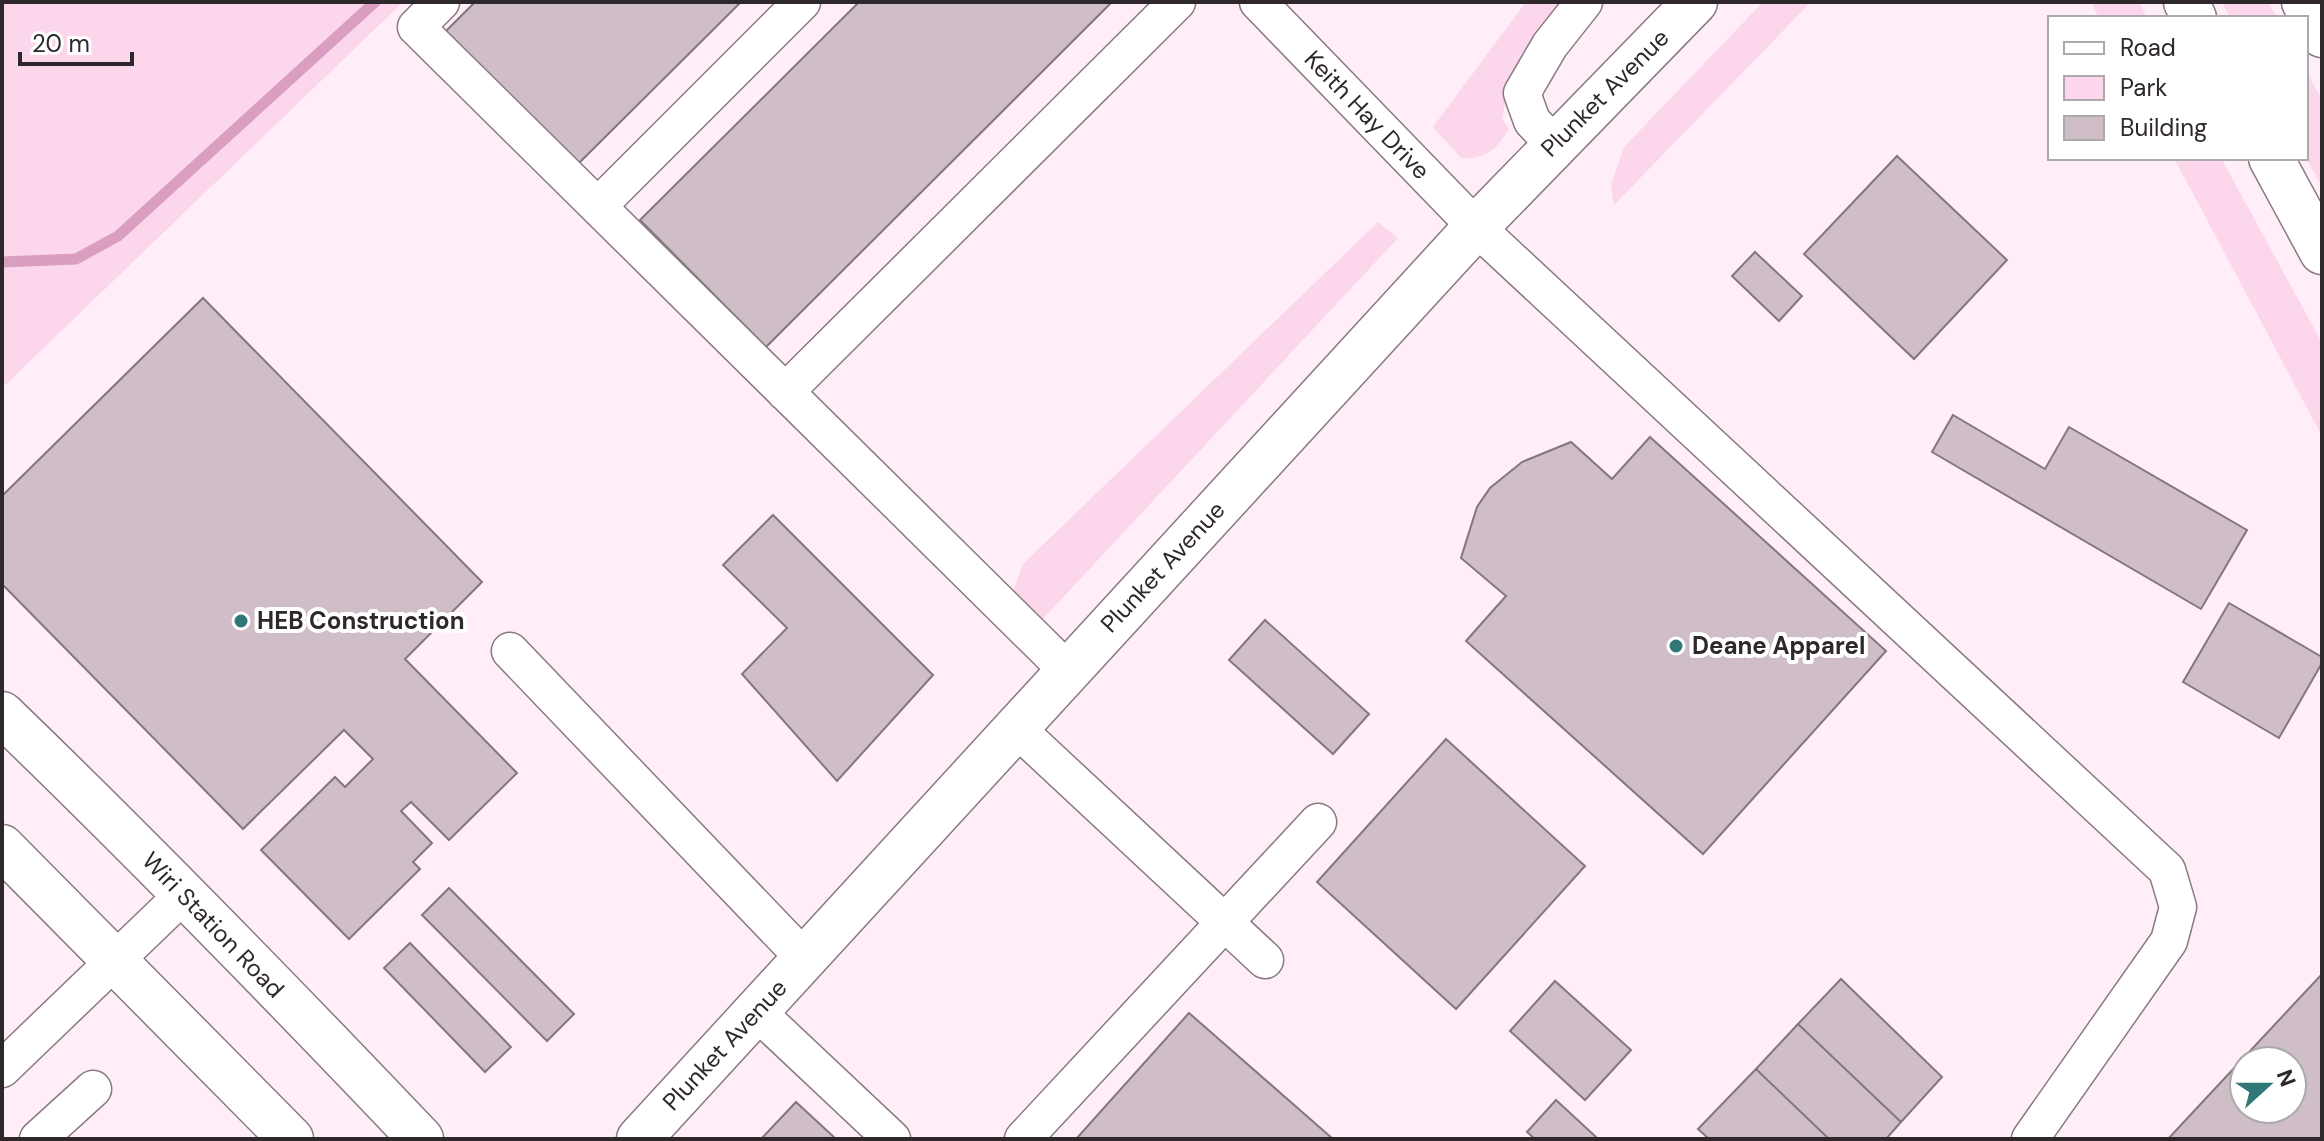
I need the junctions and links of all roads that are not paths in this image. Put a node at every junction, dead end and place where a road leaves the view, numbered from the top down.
1 (441, 2) edge
2 (802, 2) edge
3 (1177, 2) edge
4 (1258, 2) edge
5 (1584, 2) edge
6 (1695, 2) edge
7 (2304, 2) edge
8 (2322, 35) edge
9 (1554, 144) junction
10 (2272, 160) edge
11 (598, 206) junction
12 (1476, 227) junction
13 (2322, 252) edge
14 (785, 392) junction
15 (510, 651) dead end
16 (1068, 671) junction
17 (2, 714) edge
18 (1016, 728) junction
19 (1318, 822) dead end
20 (2, 847) edge
21 (182, 896) junction
22 (1224, 922) junction
23 (114, 959) junction
24 (805, 959) junction
25 (1265, 960) dead end
26 (756, 1011) junction
27 (2, 1069) edge
28 (93, 1089) dead end
29 (38, 1139) edge
30 (291, 1139) edge
31 (421, 1139) edge
32 (639, 1139) edge
33 (892, 1139) edge
34 (1023, 1139) edge
35 (2030, 1139) edge

1 - 11 street
2 - 11 street
3 - 14 street
4 - 12 street, Keith Hay Drive
5 - 9 street
6 - 9 main road, Plunket Avenue
7 - 8 main road
9 - 12 main road, Plunket Avenue
10 - 13 main road
11 - 14 street
12 - 16 main road, Plunket Avenue
12 - 35 street, Keith Hay Drive
14 - 16 street
15 - 24 street
16 - 18 main road, Plunket Avenue
17 - 21 main road, Wiri Station Road
18 - 22 street
18 - 24 main road, Plunket Avenue
19 - 22 street
20 - 23 main road
21 - 23 street
21 - 31 main road, Wiri Station Road
22 - 25 street
22 - 34 street
23 - 27 street
23 - 30 main road
24 - 26 main road, Plunket Avenue
26 - 32 main road, Plunket Avenue
26 - 33 street
28 - 29 street

